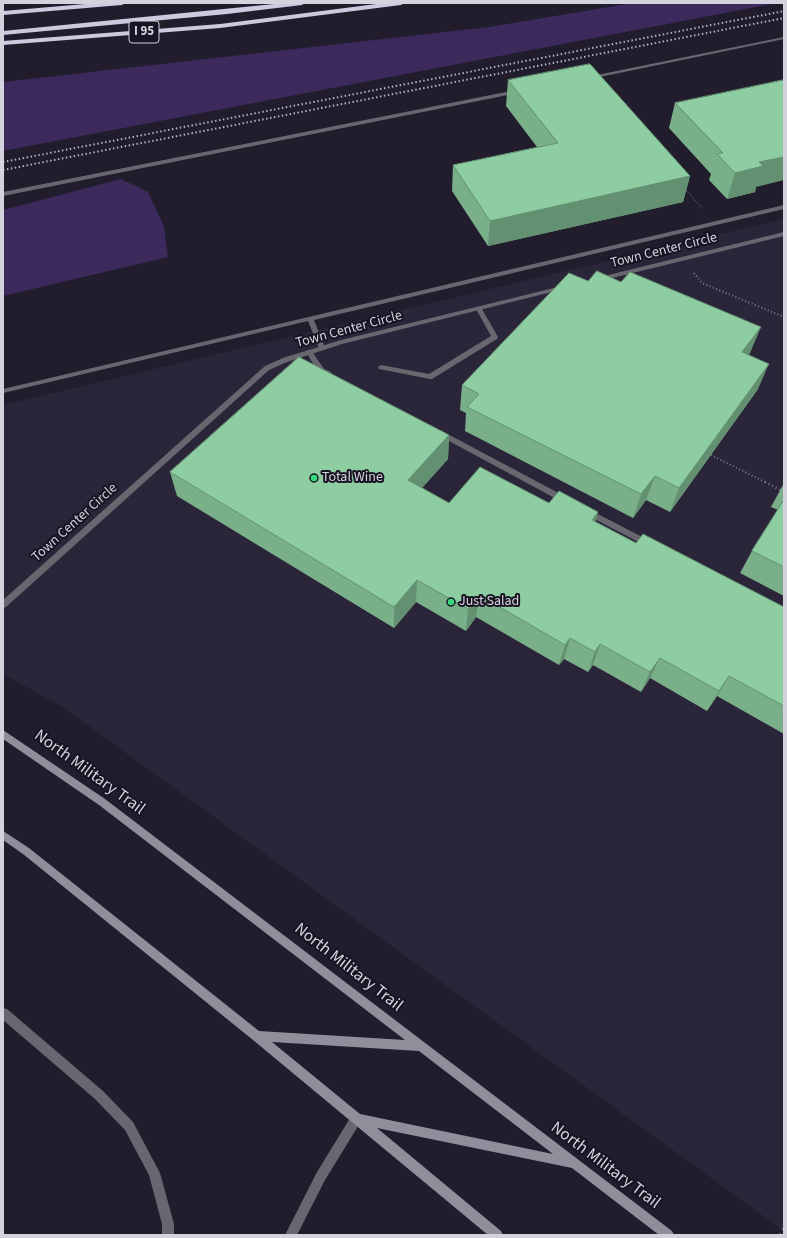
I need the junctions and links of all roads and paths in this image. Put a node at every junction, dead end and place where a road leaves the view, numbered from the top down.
1 (122, 3) edge
2 (302, 3) edge
3 (401, 3) edge
4 (3, 13) edge
5 (3, 33) edge
6 (784, 38) edge
7 (3, 43) edge
8 (585, 78) edge
9 (522, 90) edge
10 (681, 184) edge
11 (3, 194) edge
12 (784, 207) edge
13 (702, 208) dead end
14 (784, 234) edge
15 (683, 259) junction
16 (592, 281) edge
17 (569, 287) edge
18 (479, 309) junction
19 (784, 317) edge
20 (310, 318) junction
21 (322, 348) junction
22 (309, 352) junction
23 (380, 367) dead end
24 (336, 378) edge
25 (3, 391) edge
26 (434, 430) edge
27 (711, 455) edge
28 (782, 491) dead end
29 (659, 549) edge
30 (3, 605) edge
31 (3, 734) edge
32 (3, 835) edge
33 (3, 1013) edge
34 (257, 1036) junction
35 (420, 1046) junction
36 (356, 1119) junction
37 (574, 1164) junction
38 (784, 1228) edge
39 (168, 1235) edge
40 (291, 1235) edge
41 (497, 1235) edge
42 (668, 1235) edge
43 (780, 1235) edge

1 - 4 highway
2 - 5 highway
3 - 7 highway, I 95
6 - 8 street
9 - 11 street
10 - 13 path
12 - 20 street
14 - 15 street, Town Center Circle
15 - 16 street, Town Center Circle
15 - 19 path
17 - 18 street, Town Center Circle
18 - 21 street, Town Center Circle
18 - 23 street
20 - 21 street
20 - 25 street
21 - 22 street, Town Center Circle
22 - 24 street
22 - 30 street, Town Center Circle
26 - 29 street
27 - 28 path
31 - 35 main road, North Military Trail
32 - 34 main road
33 - 39 street
34 - 35 main road
34 - 36 main road
35 - 37 main road, North Military Trail
36 - 37 main road
36 - 40 street
36 - 41 main road
37 - 42 main road, North Military Trail
38 - 43 path

